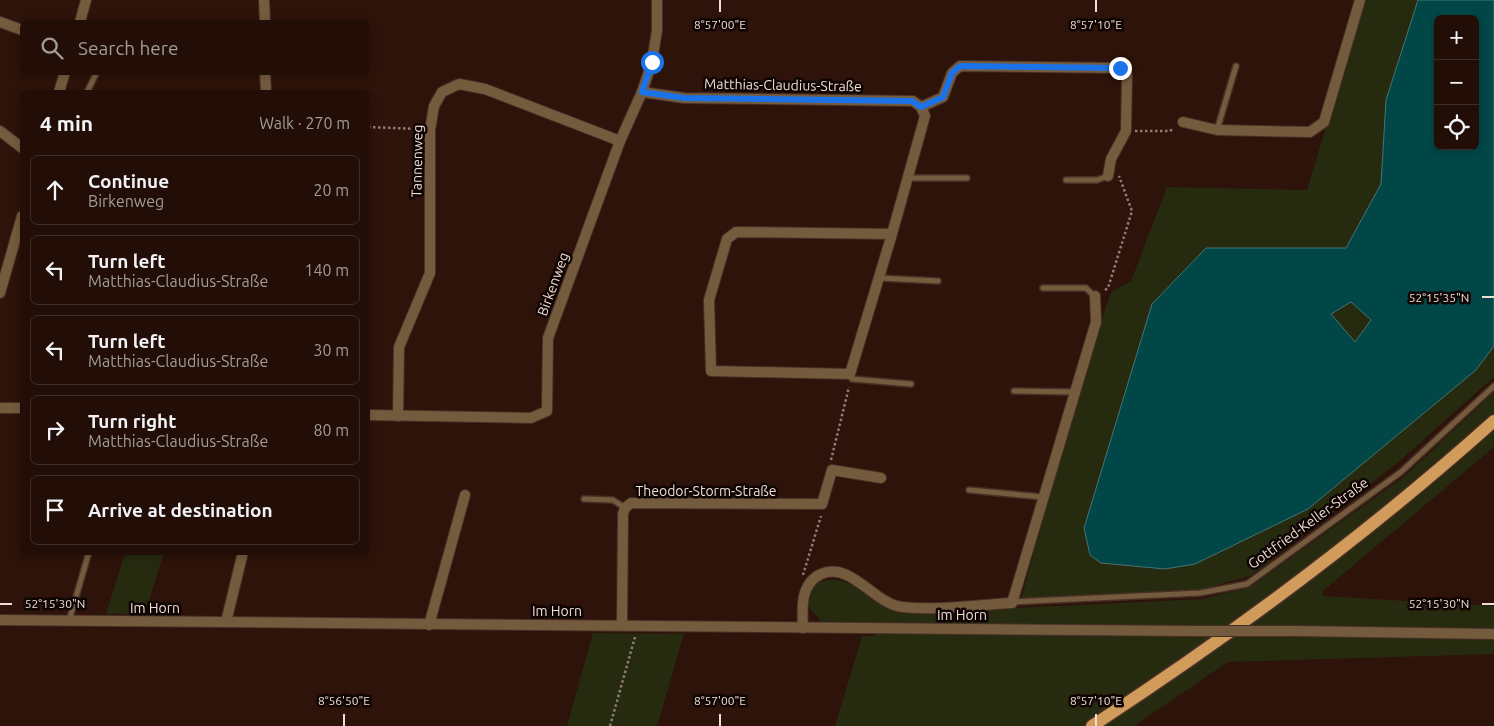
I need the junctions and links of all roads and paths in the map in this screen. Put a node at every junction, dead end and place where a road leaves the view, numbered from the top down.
1 (86, 0) edge
2 (264, 0) edge
3 (656, 0) edge
4 (1360, 0) edge
5 (81, 20) edge
6 (265, 20) edge
7 (0, 22) edge
8 (20, 29) edge
9 (1236, 66) dead end
10 (64, 75) edge
11 (96, 75) edge
12 (266, 75) edge
13 (60, 90) edge
14 (88, 90) edge
15 (266, 90) edge
16 (642, 92) junction
17 (921, 107) junction
18 (1183, 122) joint
19 (370, 127) edge
20 (430, 130) junction
21 (1217, 130) junction
22 (0, 131) edge
23 (1126, 131) junction
24 (620, 141) junction
25 (20, 146) edge
26 (1111, 159) junction
27 (1108, 176) joint
28 (908, 178) junction
29 (967, 178) dead end
30 (1066, 180) dead end
31 (20, 231) edge
32 (892, 234) junction
33 (17, 253) edge
34 (879, 278) junction
35 (938, 281) dead end
36 (1043, 288) dead end
37 (0, 293) edge
38 (1095, 296) junction
39 (851, 376) junction
40 (912, 384) dead end
41 (1494, 386) edge
42 (1014, 390) dead end
43 (1074, 392) junction
44 (0, 408) edge
45 (20, 408) edge
46 (370, 415) edge
47 (398, 416) junction
48 (1494, 421) edge
49 (832, 470) junction
50 (881, 478) dead end
51 (969, 490) dead end
52 (465, 495) dead end
53 (1043, 497) junction
54 (584, 499) dead end
55 (822, 504) junction
56 (624, 508) junction
57 (88, 555) edge
58 (242, 555) edge
59 (807, 585) junction
60 (1012, 602) junction
61 (0, 620) edge
62 (69, 621) junction
63 (226, 622) junction
64 (429, 625) junction
65 (622, 625) junction
66 (638, 626) junction
67 (803, 628) junction
68 (1494, 634) edge
69 (610, 726) edge
70 (1092, 726) edge

1 - 5 street
2 - 6 street
3 - 16 street, Birkenweg
4 - 21 street
7 - 8 street
9 - 21 lane
10 - 13 street
11 - 14 lane
12 - 15 street
16 - 17 street, Matthias-Claudius-Straße
16 - 24 street, Birkenweg
17 - 23 street
17 - 28 street
18 - 21 street
18 - 23 path
19 - 20 path
20 - 24 street, Tannenweg
20 - 47 street, Tannenweg
22 - 25 street
23 - 26 street
24 - 47 street, Birkenweg
26 - 27 street
26 - 38 path
27 - 30 lane
28 - 29 lane
28 - 32 street
31 - 33 street
32 - 34 street
32 - 39 street
33 - 37 street
34 - 35 lane
34 - 39 street
36 - 38 lane
38 - 43 street
39 - 40 lane
39 - 49 path
41 - 60 lane, Gottfried-Keller-Straße
42 - 43 lane
43 - 53 street
44 - 45 street
46 - 47 street, Birkenweg
48 - 70 main road
49 - 50 street
49 - 55 street
51 - 53 lane
52 - 64 street
53 - 60 street
54 - 56 lane
55 - 56 street, Theodor-Storm-Straße
55 - 59 path
56 - 65 street, Theodor-Storm-Straße
57 - 62 lane
58 - 63 street
59 - 60 street, Gottfried-Keller-Straße
59 - 67 street
61 - 62 street, Im Horn
62 - 63 street, Im Horn
63 - 64 street, Im Horn
64 - 65 street, Im Horn
65 - 66 street, Im Horn
66 - 67 street, Im Horn
66 - 69 path
67 - 68 street, Im Horn, bridge

